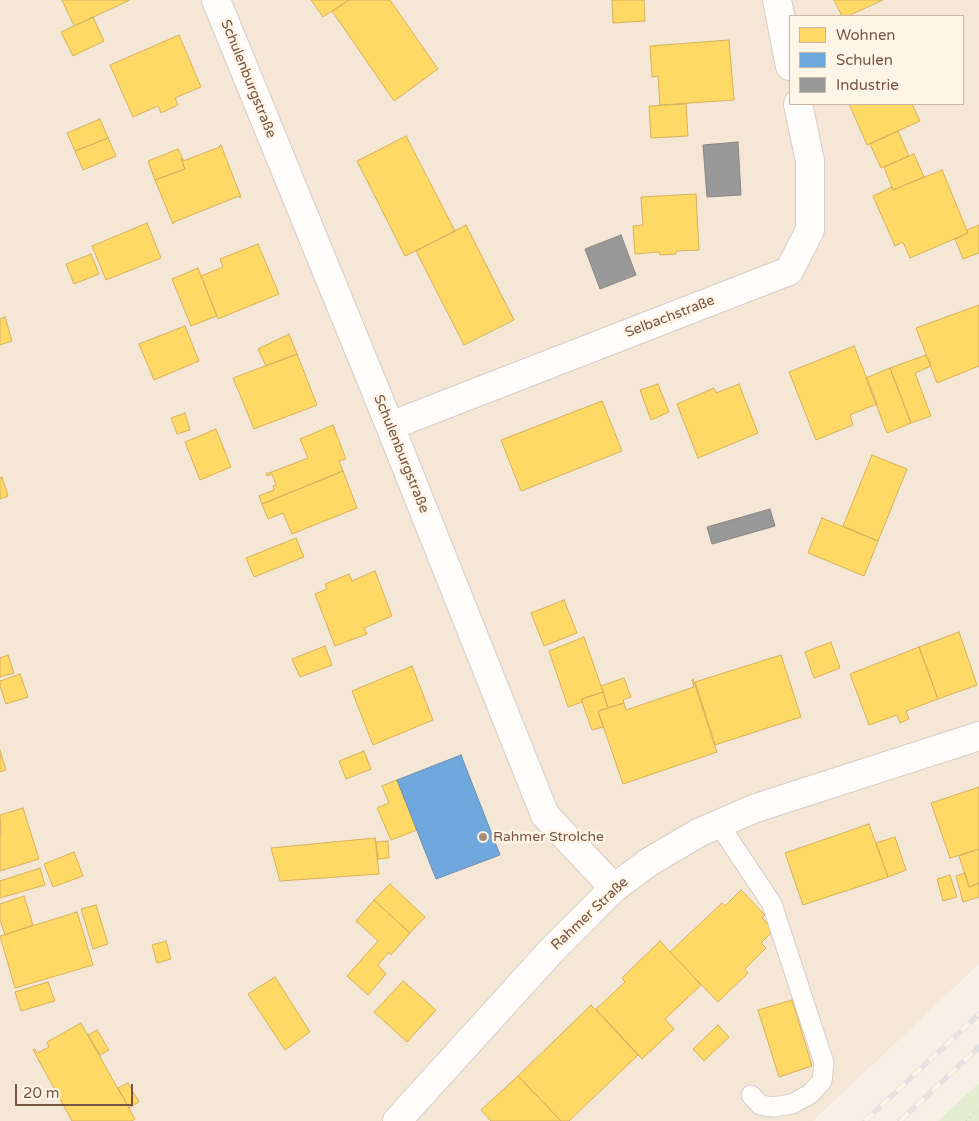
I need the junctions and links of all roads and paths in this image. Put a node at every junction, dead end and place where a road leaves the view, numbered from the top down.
1 (216, 0) edge
2 (776, 0) edge
3 (789, 61) edge
4 (798, 105) edge
5 (390, 426) junction
6 (979, 736) edge
7 (718, 823) junction
8 (614, 888) junction
9 (751, 1095) dead end
10 (979, 1108) edge
11 (398, 1121) edge
12 (966, 1121) edge

1 - 5 street, Schulenburgstraße
2 - 3 street
4 - 5 street, Selbachstraße
5 - 8 street, Schulenburgstraße
6 - 7 street, Rahmer Straße
7 - 8 street, Rahmer Straße
7 - 9 lane
8 - 11 street, Rahmer Straße
10 - 12 path

